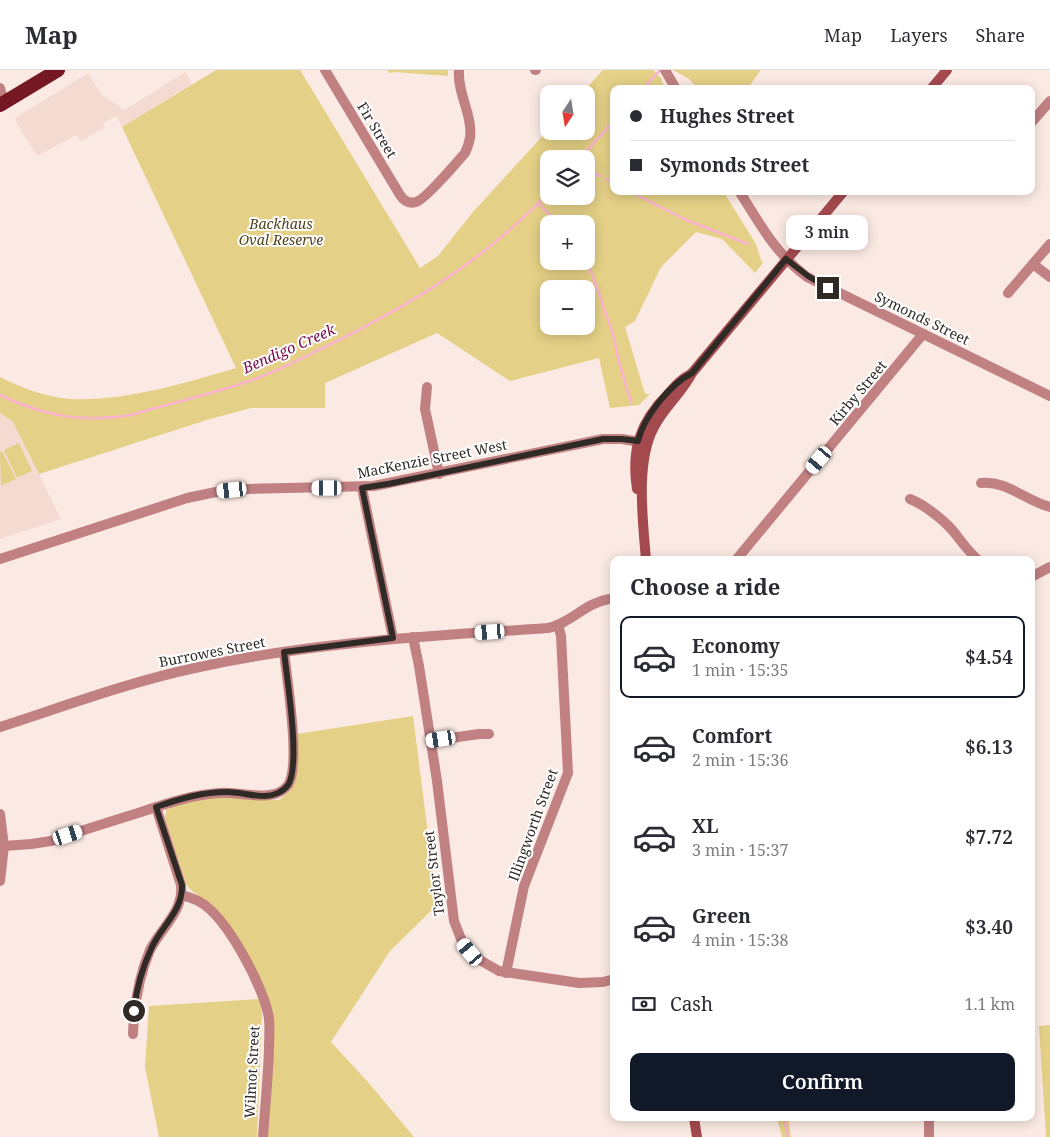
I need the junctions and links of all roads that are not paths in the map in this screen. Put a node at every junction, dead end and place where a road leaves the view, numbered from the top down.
1 (58, 70) edge
2 (325, 70) edge
3 (458, 70) edge
4 (947, 70) edge
5 (665, 71) edge
6 (674, 85) edge
7 (934, 85) edge
8 (0, 88) edge
9 (1050, 102) edge
10 (2, 104) edge
11 (1035, 119) edge
12 (742, 195) edge
13 (841, 195) edge
14 (1050, 244) edge
15 (786, 259) junction
16 (1033, 264) junction
17 (1050, 277) edge
18 (1008, 293) dead end
19 (923, 334) junction
20 (427, 387) dead end
21 (1050, 396) edge
22 (642, 442) junction
23 (438, 474) junction
24 (981, 483) dead end
25 (362, 488) junction
26 (910, 499) dead end
27 (1050, 507) edge
28 (646, 556) edge
29 (739, 556) edge
30 (973, 556) edge
31 (0, 558) edge
32 (1050, 567) edge
33 (1035, 575) edge
34 (609, 599) dead end
35 (558, 625) junction
36 (413, 637) junction
37 (393, 638) junction
38 (284, 652) junction
39 (0, 726) edge
40 (489, 734) dead end
41 (430, 741) junction
42 (156, 807) junction
43 (0, 814) edge
44 (4, 846) junction
45 (0, 881) edge
46 (182, 896) junction
47 (506, 973) junction
48 (610, 980) edge
49 (133, 1034) dead end
50 (694, 1121) edge
51 (929, 1121) edge
52 (263, 1137) edge
53 (697, 1137) edge
54 (929, 1137) edge

1 - 10 highway
2 - 3 street, Fir Street
4 - 7 main road
5 - 6 street
8 - 10 street
9 - 11 street
12 - 15 street, Symonds Street
13 - 15 main road
14 - 16 street
15 - 19 street, Symonds Street
15 - 22 main road
16 - 17 street
16 - 18 street
19 - 21 street, Symonds Street
19 - 29 street, Kirby Street
20 - 23 street
22 - 23 street, MacKenzie Street West
22 - 28 main road
23 - 25 street, MacKenzie Street West
24 - 27 street
25 - 31 street, MacKenzie Street West
25 - 37 street
26 - 30 street
32 - 33 street
34 - 35 street, Burrowes Street
35 - 36 street, Burrowes Street
35 - 47 street, Illingworth Street
36 - 37 street, Burrowes Street
36 - 41 street, Taylor Street
37 - 38 street, Burrowes Street
38 - 39 street, Burrowes Street
38 - 42 street
40 - 41 street
41 - 47 street, Taylor Street
42 - 44 street
42 - 46 street
43 - 44 street
44 - 45 street
46 - 49 street
46 - 52 street, Wilmot Street
47 - 48 street, Taylor Street
50 - 53 main road
51 - 54 street

